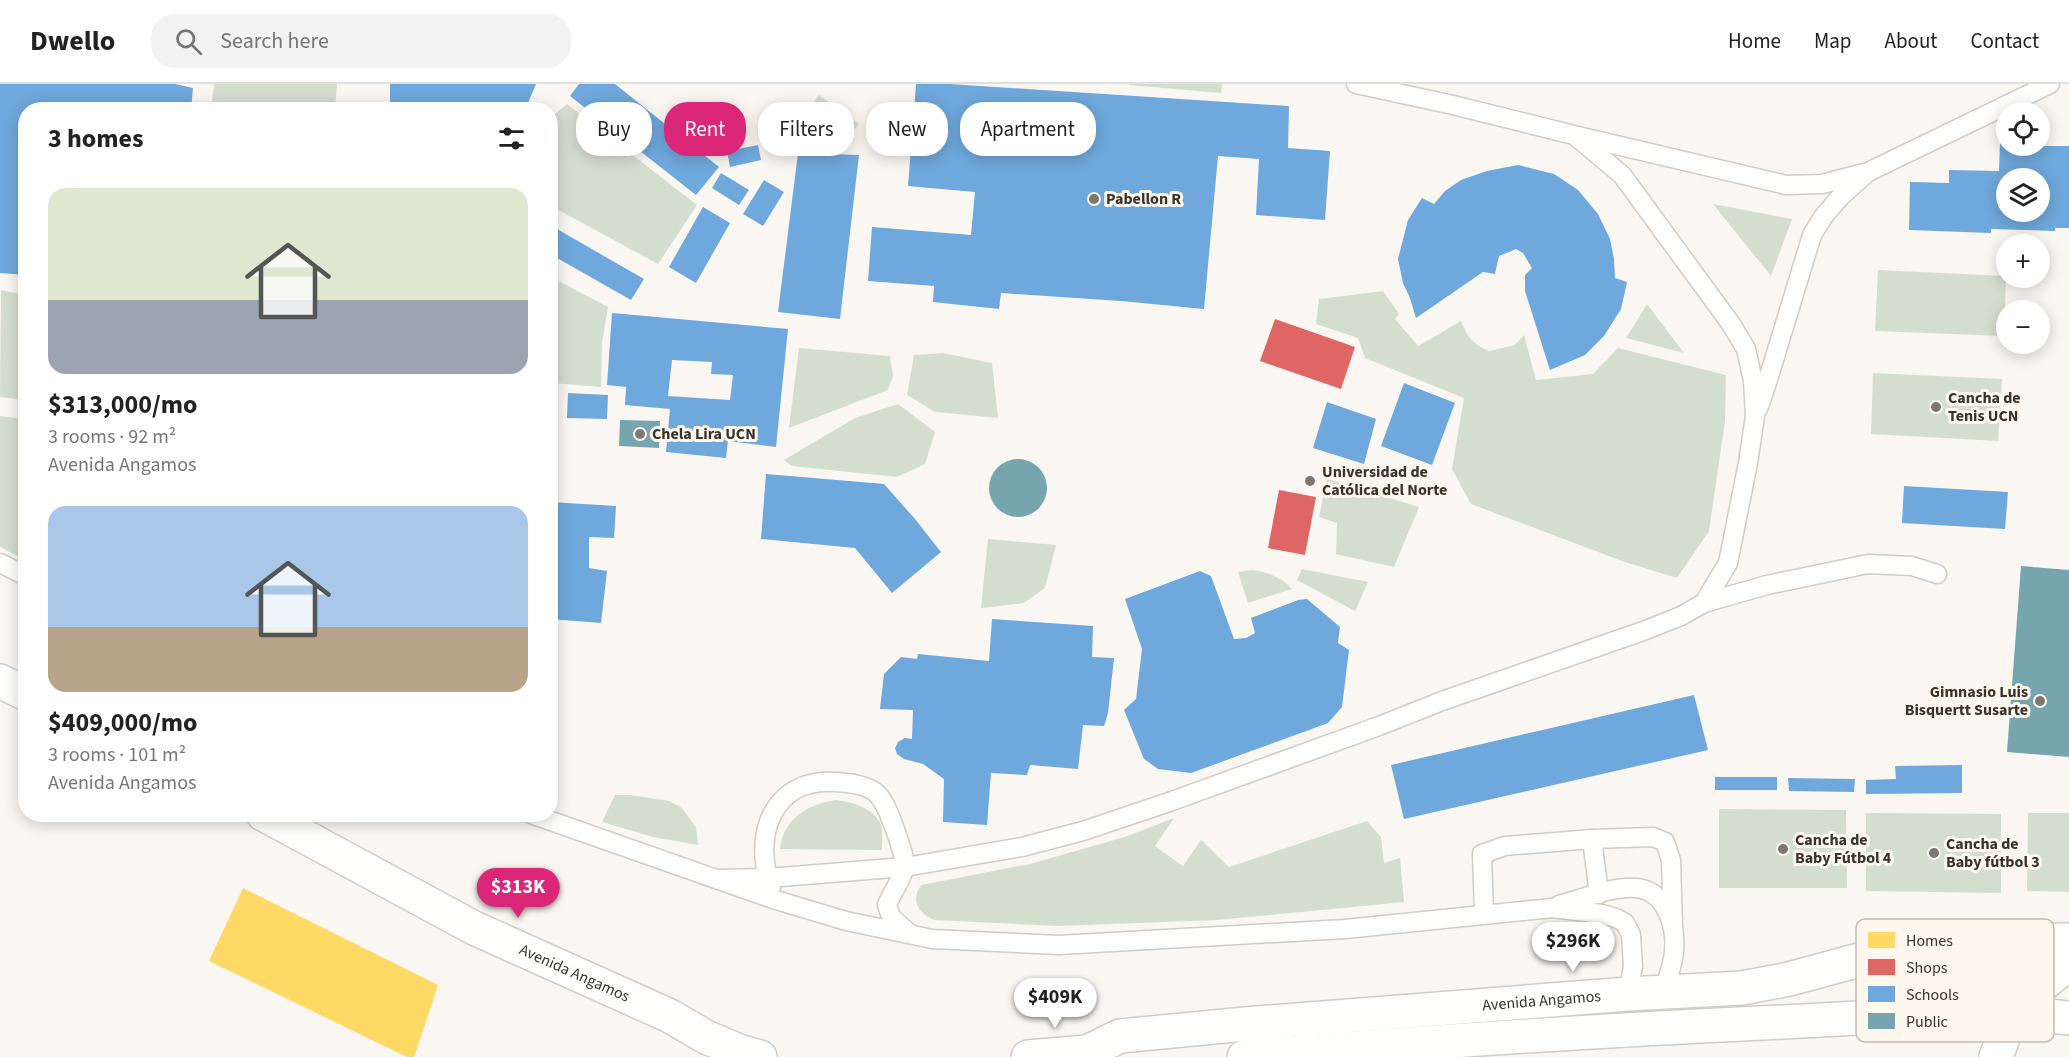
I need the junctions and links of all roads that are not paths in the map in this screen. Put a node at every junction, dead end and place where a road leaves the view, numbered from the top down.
1 (1356, 84) edge
2 (2050, 84) edge
3 (1574, 135) junction
4 (1868, 172) junction
5 (1755, 416) junction
6 (0, 563) edge
7 (1728, 563) junction
8 (18, 572) edge
9 (1937, 574) dead end
10 (1767, 585) junction
11 (1704, 603) junction
12 (0, 681) edge
13 (18, 690) edge
14 (278, 822) edge
15 (554, 822) edge
16 (1592, 839) junction
17 (905, 867) junction
18 (768, 878) junction
19 (717, 879) junction
20 (1599, 894) junction
21 (776, 900) junction
22 (1552, 908) junction
23 (1484, 914) junction
24 (1673, 928) junction
25 (911, 935) junction
26 (2054, 940) edge
27 (2069, 940) edge
28 (1856, 961) edge
29 (2069, 963) edge
30 (2054, 975) edge
31 (1664, 992) junction
32 (1628, 994) junction
33 (2054, 1017) edge
34 (2069, 1018) edge
35 (1856, 1019) edge
36 (2002, 1042) edge
37 (1091, 1055) edge
38 (760, 1057) edge
39 (1028, 1057) edge
40 (1244, 1057) edge
41 (1996, 1057) edge

1 - 3 lane
2 - 4 lane
3 - 4 lane
3 - 5 lane
4 - 5 lane
5 - 7 lane
6 - 8 lane
7 - 10 lane
7 - 11 lane
9 - 10 lane
10 - 11 lane
11 - 17 lane
12 - 13 main road
14 - 38 main road, Avenida Angamos
15 - 19 lane
16 - 20 lane
16 - 23 lane
16 - 24 lane
17 - 18 lane
17 - 18 lane
17 - 25 lane
18 - 19 lane
18 - 21 lane
19 - 21 lane
20 - 22 lane
20 - 24 lane
21 - 25 lane
22 - 23 lane
22 - 32 lane
23 - 25 lane
24 - 31 lane
26 - 27 main road, Avenida Angamos
28 - 31 main road, Avenida Angamos
29 - 30 main road
31 - 32 main road, Avenida Angamos
32 - 37 main road, Avenida Angamos
33 - 34 main road, Avenida Angamos
35 - 40 main road, Avenida Angamos
36 - 41 main road
37 - 39 main road, Avenida Angamos

